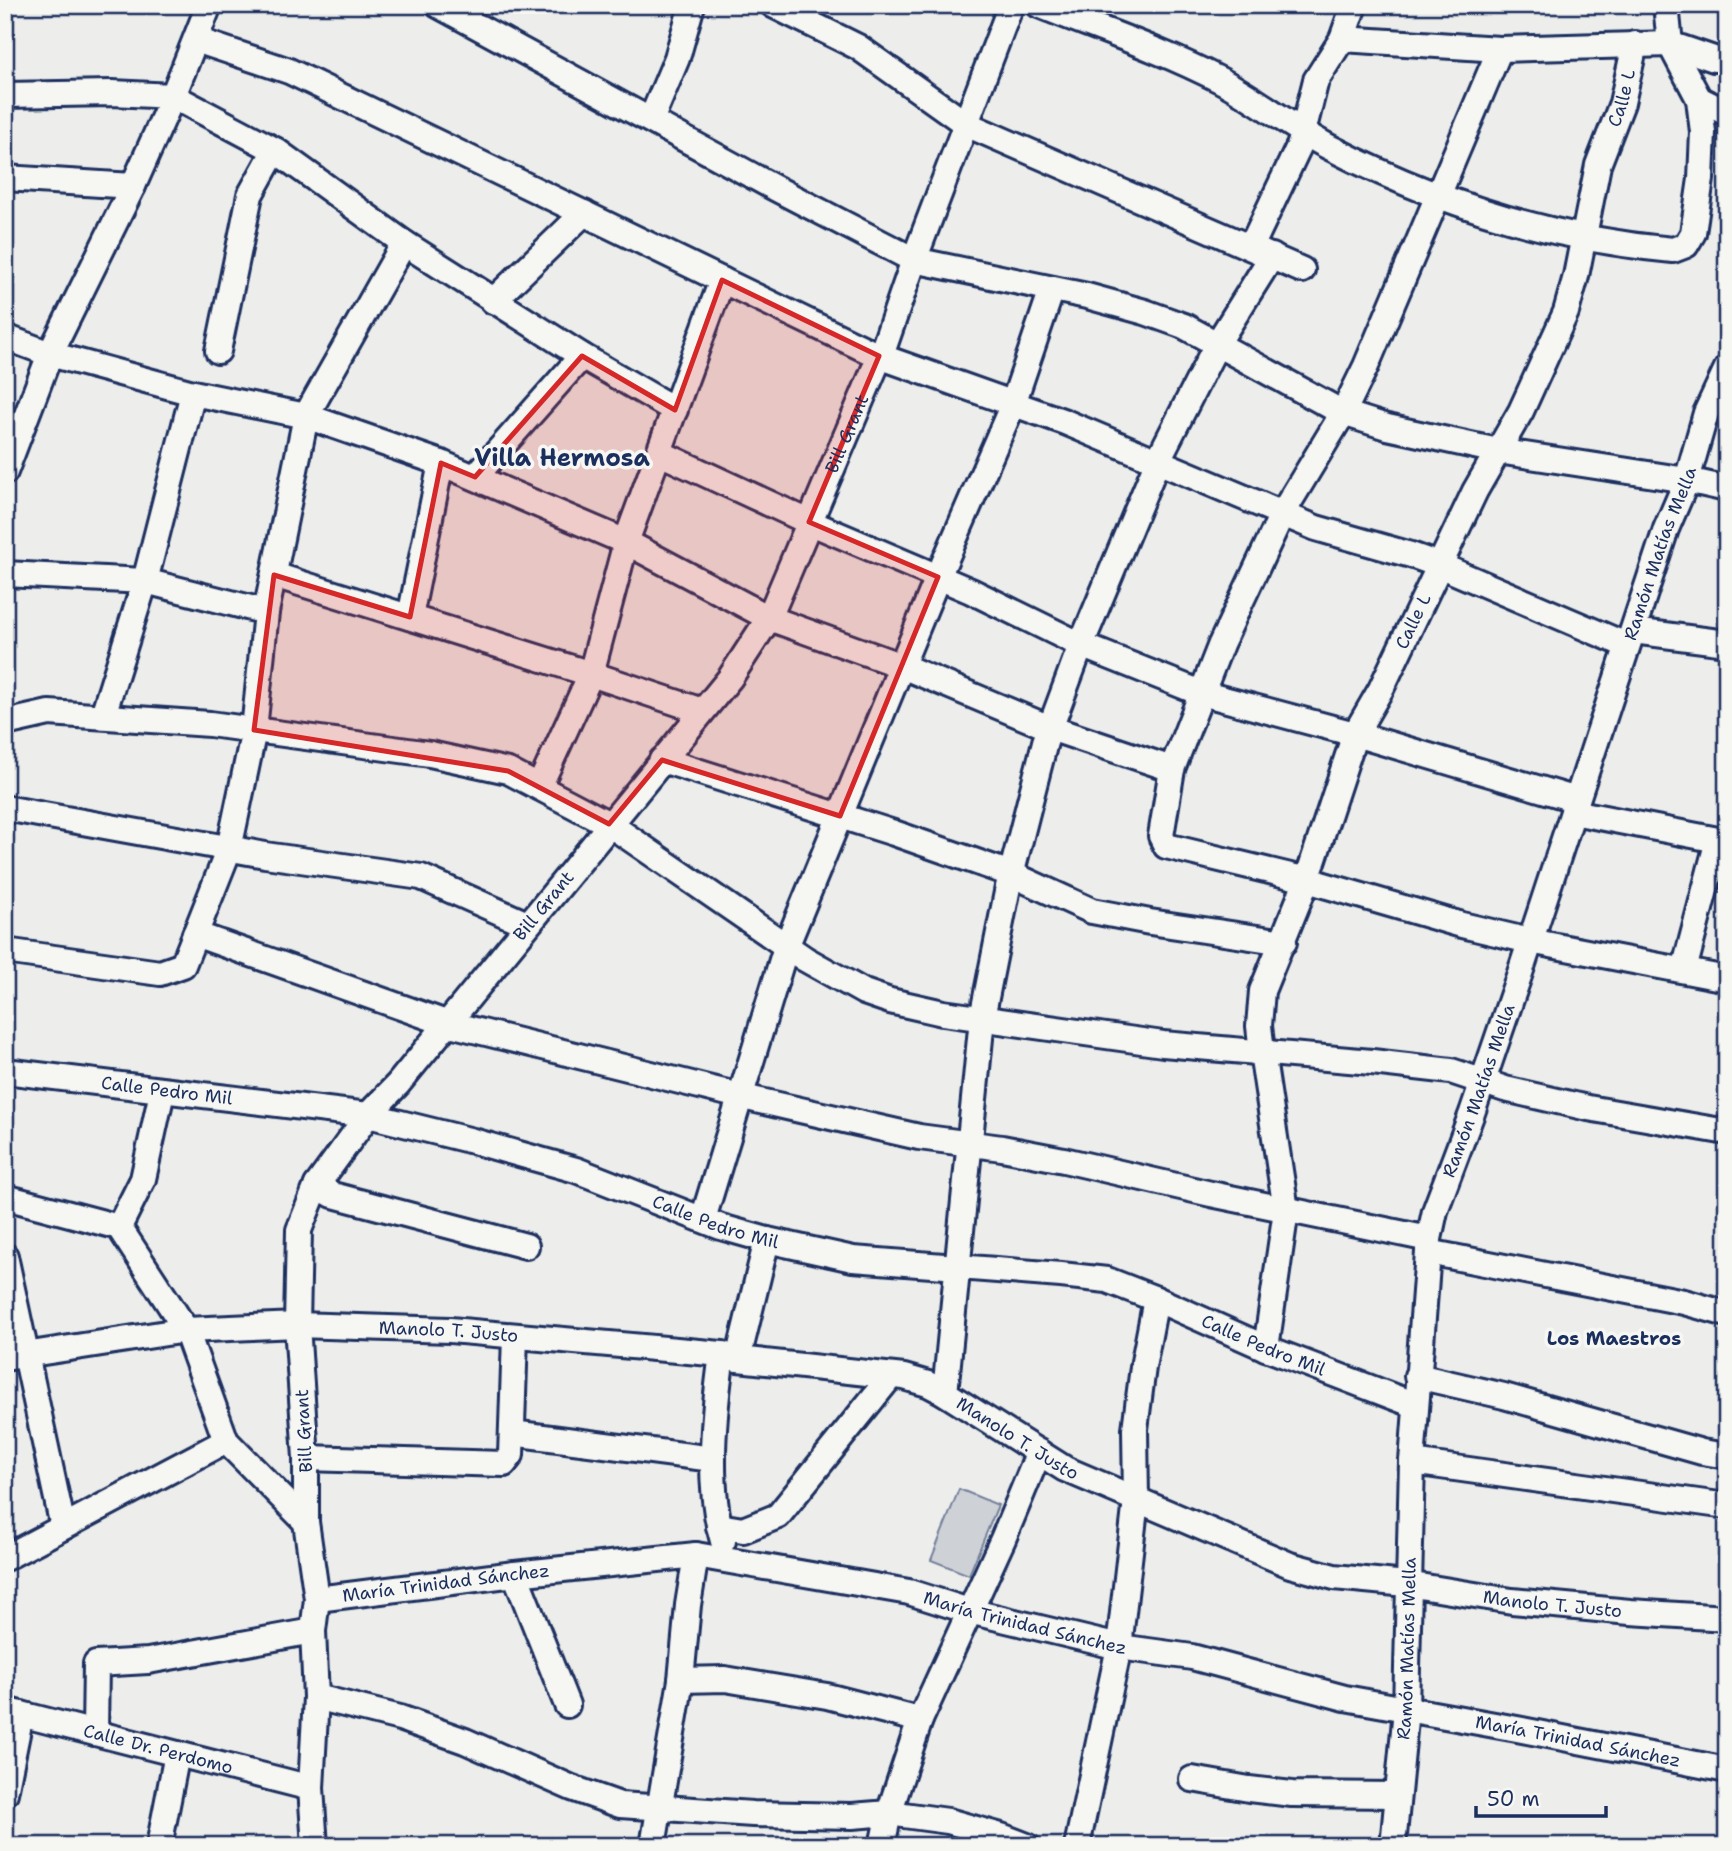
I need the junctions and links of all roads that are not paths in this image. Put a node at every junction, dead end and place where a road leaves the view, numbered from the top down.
1 (209, 5) edge
2 (438, 5) edge
3 (692, 5) edge
4 (773, 5) edge
5 (1011, 5) edge
6 (1039, 5) edge
7 (1354, 5) edge
8 (1665, 5) edge
9 (1342, 39) junction
10 (196, 40) junction
11 (1635, 44) junction
12 (1670, 44) junction
13 (1500, 49) junction
14 (1714, 59) dead end
15 (5, 95) edge
16 (173, 96) junction
17 (1699, 99) junction
18 (1727, 113) edge
19 (651, 120) junction
20 (966, 124) junction
21 (1301, 131) junction
22 (275, 149) junction
23 (5, 178) edge
24 (133, 186) junction
25 (1438, 197) junction
26 (584, 213) junction
27 (1583, 239) junction
28 (404, 243) junction
29 (1261, 252) junction
30 (914, 260) junction
31 (1302, 270) dead end
32 (722, 280) junction
33 (1052, 289) junction
34 (493, 301) junction
35 (5, 337) edge
36 (1217, 344) junction
37 (218, 351) dead end
38 (50, 354) junction
39 (582, 356) junction
40 (879, 356) junction
41 (1727, 368) edge
42 (193, 393) junction
43 (1013, 404) junction
44 (675, 410) junction
45 (1343, 413) junction
46 (306, 416) junction
47 (1499, 451) junction
48 (660, 453) junction
49 (1158, 460) junction
50 (441, 463) junction
51 (5, 472) edge
52 (475, 477) junction
53 (1687, 480) junction
54 (1727, 489) edge
55 (1282, 514) junction
56 (808, 522) junction
57 (626, 542) junction
58 (1439, 565) junction
59 (5, 574) edge
60 (274, 575) junction
61 (938, 577) junction
62 (145, 581) junction
63 (266, 612) junction
64 (410, 617) junction
65 (769, 618) junction
66 (1630, 638) junction
67 (1727, 643) edge
68 (1082, 645) junction
69 (902, 666) junction
70 (591, 674) junction
71 (1201, 693) junction
72 (702, 711) junction
73 (103, 715) junction
74 (6, 723) edge
75 (1050, 728) junction
76 (254, 730) junction
77 (5, 731) edge
78 (1355, 734) junction
79 (662, 760) junction
80 (1172, 769) junction
81 (539, 787) junction
82 (1575, 806) junction
83 (5, 808) edge
84 (839, 816) junction
85 (609, 824) junction
86 (1722, 841) edge
87 (229, 849) junction
88 (1011, 874) junction
89 (1307, 880) junction
90 (527, 924) junction
91 (195, 934) junction
92 (1531, 941) junction
93 (1284, 942) junction
94 (786, 947) junction
95 (5, 951) edge
96 (1684, 970) junction
97 (1727, 979) edge
98 (982, 1018) junction
99 (446, 1023) junction
100 (1262, 1052) junction
101 (5, 1071) edge
102 (1483, 1081) junction
103 (162, 1091) junction
104 (741, 1095) junction
105 (368, 1115) junction
106 (1727, 1132) edge
107 (969, 1143) junction
108 (317, 1185) junction
109 (5, 1197) edge
110 (1286, 1210) junction
111 (703, 1219) junction
112 (120, 1227) junction
113 (767, 1240) junction
114 (526, 1246) dead end
115 (1428, 1246) junction
116 (5, 1256) edge
117 (957, 1266) junction
118 (1156, 1299) junction
119 (1727, 1314) edge
120 (297, 1325) junction
121 (186, 1330) junction
122 (515, 1336) junction
123 (1266, 1348) junction
124 (16, 1357) edge
125 (730, 1357) junction
126 (891, 1376) junction
127 (1417, 1376) junction
128 (945, 1393) junction
129 (1415, 1405) junction
130 (512, 1433) junction
131 (226, 1441) junction
132 (1039, 1452) junction
133 (1727, 1456) edge
134 (306, 1458) junction
135 (713, 1459) junction
136 (1412, 1462) junction
137 (1136, 1500) junction
138 (1727, 1506) edge
139 (306, 1522) junction
140 (719, 1526) junction
141 (62, 1527) junction
142 (695, 1555) junction
143 (5, 1558) edge
144 (729, 1561) junction
145 (515, 1574) junction
146 (1408, 1584) junction
147 (317, 1599) junction
148 (969, 1611) junction
149 (1727, 1618) edge
150 (313, 1630) junction
151 (1119, 1647) junction
152 (681, 1680) junction
153 (316, 1697) junction
154 (568, 1705) dead end
155 (1406, 1709) junction
156 (13, 1712) edge
157 (920, 1720) junction
158 (96, 1733) junction
159 (177, 1754) junction
160 (1727, 1770) edge
161 (1192, 1779) dead end
162 (311, 1788) junction
163 (5, 1793) edge
164 (1396, 1796) junction
165 (659, 1809) junction
166 (889, 1813) junction
167 (159, 1846) edge
168 (315, 1846) edge
169 (653, 1846) edge
170 (882, 1846) edge
171 (1027, 1846) edge
172 (1077, 1846) edge
173 (1393, 1846) edge

1 - 10 street
2 - 19 street
3 - 19 street
4 - 20 street
5 - 20 street, Bill Grant
6 - 21 street
7 - 9 street
8 - 12 street
9 - 13 street
9 - 21 street
10 - 16 street
10 - 26 street
11 - 12 street
11 - 13 street
11 - 27 street, Calle L
12 - 14 street
12 - 17 street
13 - 25 street
15 - 16 street
16 - 22 street
16 - 24 street
17 - 18 street
17 - 27 street
19 - 30 street
20 - 29 street
20 - 30 street, Bill Grant
21 - 25 street
21 - 29 street
22 - 28 street
22 - 37 street
23 - 24 street
24 - 38 street
25 - 27 street
25 - 45 street
26 - 32 street
26 - 34 street
27 - 47 street, Calle L
28 - 34 street
28 - 46 street
29 - 31 street
29 - 36 street
30 - 33 street
30 - 40 street, Bill Grant
32 - 40 street
32 - 44 street
33 - 36 street
33 - 43 street
34 - 39 street
35 - 38 street
36 - 45 street
36 - 49 street
38 - 42 street
38 - 51 street
39 - 44 street
39 - 52 street
40 - 43 street
40 - 56 street, Bill Grant
41 - 53 street, Ramón Matías Mella
42 - 46 street
42 - 62 street
43 - 49 street
43 - 61 street
44 - 48 street
45 - 47 street
45 - 55 street
46 - 50 street
46 - 60 street
47 - 53 street
47 - 58 street, Calle L
48 - 56 street
48 - 57 street
49 - 55 street
49 - 68 street
50 - 52 street
50 - 64 street
52 - 57 street
53 - 54 street
53 - 66 street, Ramón Matías Mella
55 - 58 street
55 - 71 street
56 - 61 street
56 - 65 street, Bill Grant
57 - 65 street
57 - 70 street
58 - 66 street
58 - 78 street, Calle L
59 - 62 street
60 - 63 street
60 - 64 street
61 - 68 street
61 - 69 street
62 - 63 street
62 - 73 street
63 - 76 street
64 - 70 street
65 - 69 street
65 - 72 street, Bill Grant
66 - 67 street
66 - 82 street, Ramón Matías Mella
68 - 71 street
68 - 75 street
69 - 75 street
69 - 84 street
70 - 72 street
70 - 81 street
71 - 78 street
71 - 80 street
72 - 79 street, Bill Grant
73 - 74 street
73 - 76 street
74 - 77 street
75 - 80 street
75 - 88 street
76 - 81 street
76 - 87 street
78 - 82 street
78 - 89 street, Calle L
79 - 84 street
79 - 85 street, Bill Grant
80 - 89 street
81 - 85 street
82 - 86 street
82 - 92 street, Ramón Matías Mella
83 - 87 street
84 - 88 street
84 - 94 street
85 - 90 street, Bill Grant
85 - 94 street
86 - 96 street
87 - 90 street
87 - 91 street
88 - 93 street
88 - 98 street
89 - 92 street
89 - 93 street, Calle L
90 - 99 street, Bill Grant
91 - 95 street
91 - 99 street
92 - 96 street
92 - 102 street, Ramón Matías Mella
93 - 100 street, Calle L
94 - 98 street
94 - 104 street
96 - 97 street
98 - 100 street
98 - 107 street
99 - 104 street
99 - 105 street, Bill Grant
100 - 102 street
100 - 110 street, Calle L
101 - 103 street, Calle Pedro Mil
102 - 106 street
102 - 115 street, Ramón Matías Mella
103 - 105 street, Calle Pedro Mil
103 - 112 street
104 - 107 street
104 - 111 street
105 - 108 street, Bill Grant
105 - 111 street, Calle Pedro Mil
107 - 110 street
107 - 117 street
108 - 114 street
108 - 120 street, Bill Grant
109 - 112 street
110 - 115 street
110 - 123 street, Calle L
111 - 113 street, Calle Pedro Mil
112 - 121 street
113 - 117 street, Calle Pedro Mil
113 - 125 street
115 - 119 street
115 - 127 street, Ramón Matías Mella
116 - 124 street
117 - 118 street, Calle Pedro Mil
117 - 128 street
118 - 123 street, Calle Pedro Mil
118 - 137 street
120 - 121 street, Manolo T. Justo
120 - 122 street, Manolo T. Justo
120 - 134 street, Bill Grant
121 - 124 street, Manolo T. Justo
121 - 131 street
122 - 125 street, Manolo T. Justo
122 - 130 street
123 - 129 street, Calle Pedro Mil
124 - 141 street
125 - 126 street, Manolo T. Justo
125 - 135 street
126 - 128 street, Manolo T. Justo
126 - 140 street
127 - 129 street, Ramón Matías Mella
127 - 133 street
128 - 132 street, Manolo T. Justo
129 - 136 street, Ramón Matías Mella
130 - 134 street
130 - 135 street
131 - 139 street
131 - 141 street
132 - 137 street, Manolo T. Justo
132 - 148 street
134 - 139 street, Bill Grant
135 - 140 street
136 - 138 street
136 - 146 street, Ramón Matías Mella
137 - 146 street, Manolo T. Justo
137 - 151 street
139 - 147 street, Bill Grant
140 - 144 street
141 - 143 street
142 - 144 street, María Trinidad Sánchez
142 - 145 street, María Trinidad Sánchez
142 - 152 street
144 - 148 street, María Trinidad Sánchez
145 - 147 street, María Trinidad Sánchez
145 - 154 street
146 - 149 street, Manolo T. Justo
146 - 155 street, Ramón Matías Mella
147 - 150 street, Bill Grant
148 - 151 street, María Trinidad Sánchez
148 - 157 street
150 - 153 street, Bill Grant
150 - 158 street
151 - 155 street, María Trinidad Sánchez
151 - 172 street
152 - 157 street
152 - 165 street
153 - 162 street, Bill Grant
153 - 165 street
155 - 160 street, María Trinidad Sánchez
155 - 164 street, Ramón Matías Mella
156 - 158 street, Calle Dr. Perdomo
156 - 163 street
157 - 166 street
158 - 159 street, Calle Dr. Perdomo
159 - 162 street, Calle Dr. Perdomo
159 - 167 street
161 - 164 street
162 - 168 street, Bill Grant
164 - 173 street, Ramón Matías Mella
165 - 166 street
165 - 169 street
166 - 170 street
166 - 171 street

